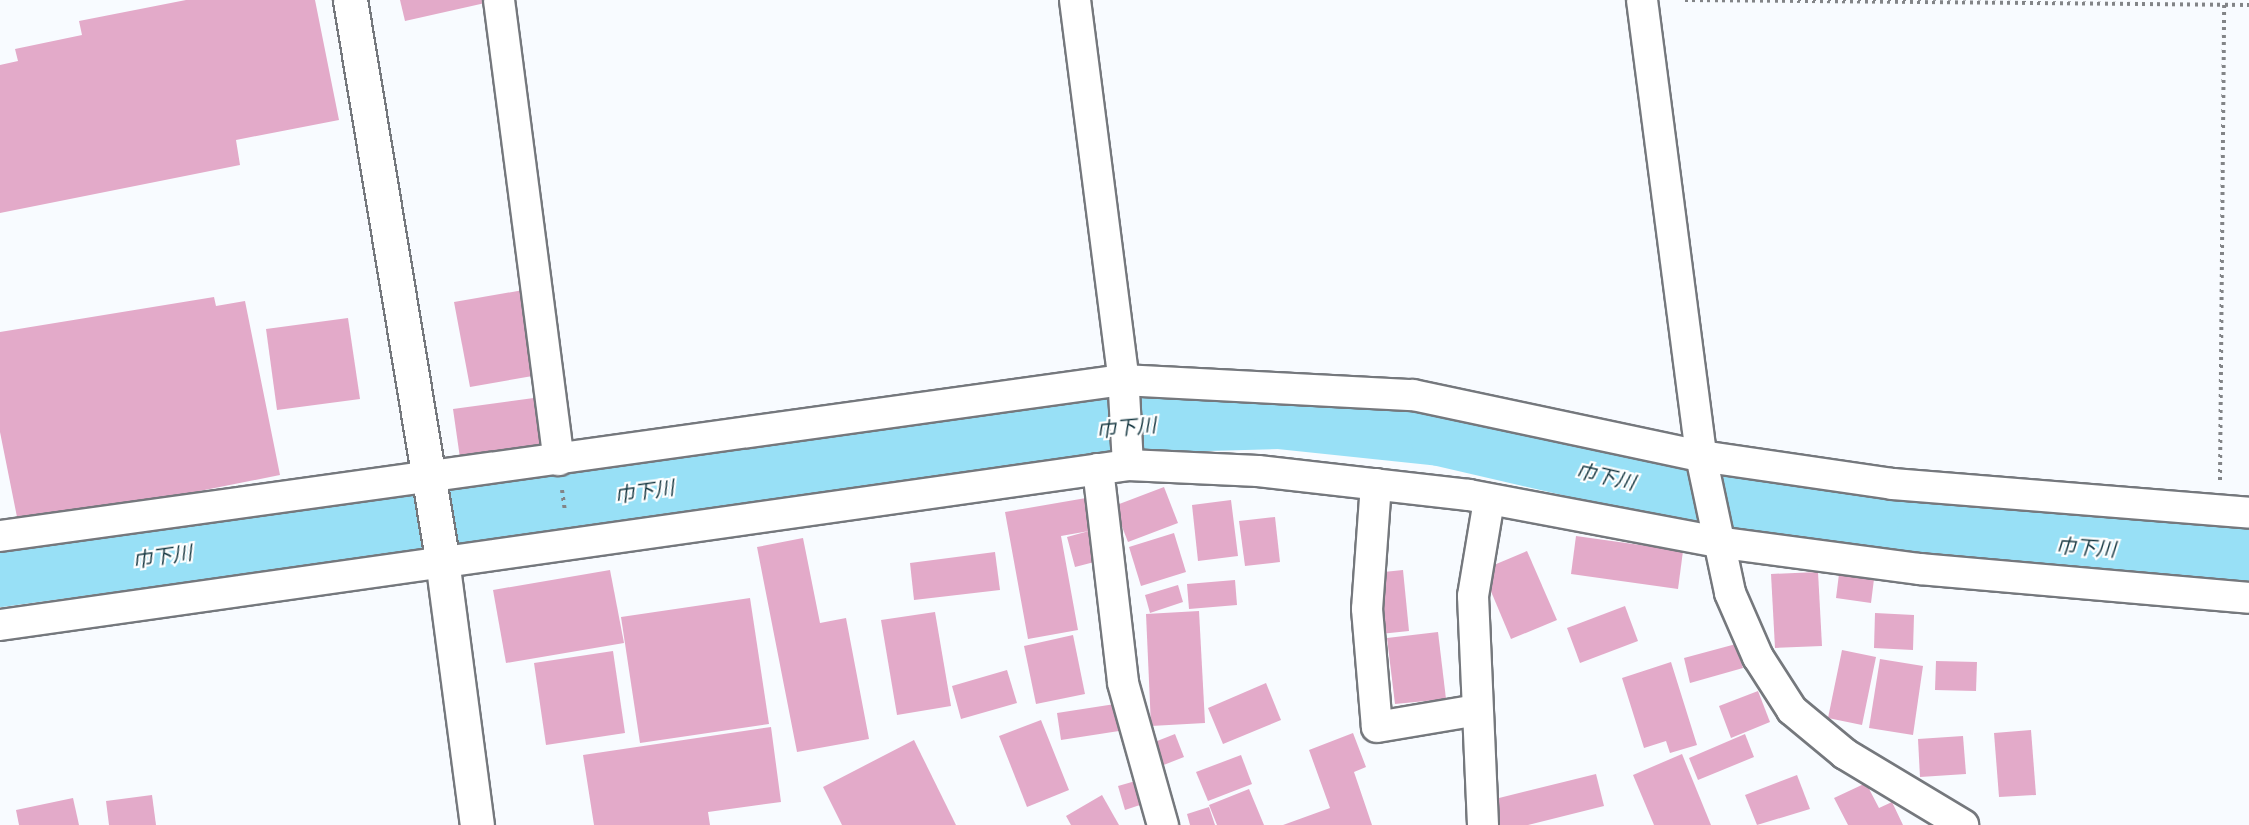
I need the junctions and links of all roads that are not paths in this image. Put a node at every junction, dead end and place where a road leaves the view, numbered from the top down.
1 (350, 0) edge
2 (499, 0) edge
3 (1075, 0) edge
4 (1642, 0) edge
5 (1122, 386) junction
6 (1127, 459) junction
7 (1702, 461) junction
8 (1098, 469) junction
9 (560, 471) junction
10 (430, 482) junction
11 (1376, 484) junction
12 (1489, 500) junction
13 (2234, 512) edge
14 (0, 536) edge
15 (1715, 536) junction
16 (442, 559) junction
17 (2249, 598) edge
18 (0, 624) edge
19 (1477, 711) junction
20 (477, 825) edge
21 (1163, 825) edge
22 (1483, 825) edge
23 (1963, 825) edge

1 - 10 street
2 - 9 street
3 - 5 street
4 - 7 street
5 - 6 street
5 - 7 street
5 - 9 street
6 - 8 street
6 - 11 street
7 - 13 street
7 - 15 street
8 - 16 street
8 - 21 street
9 - 10 street
10 - 14 street
10 - 16 street
11 - 12 street
11 - 19 street
12 - 15 street
12 - 19 street
15 - 17 street
15 - 23 street
16 - 18 street
16 - 20 street
19 - 22 street

